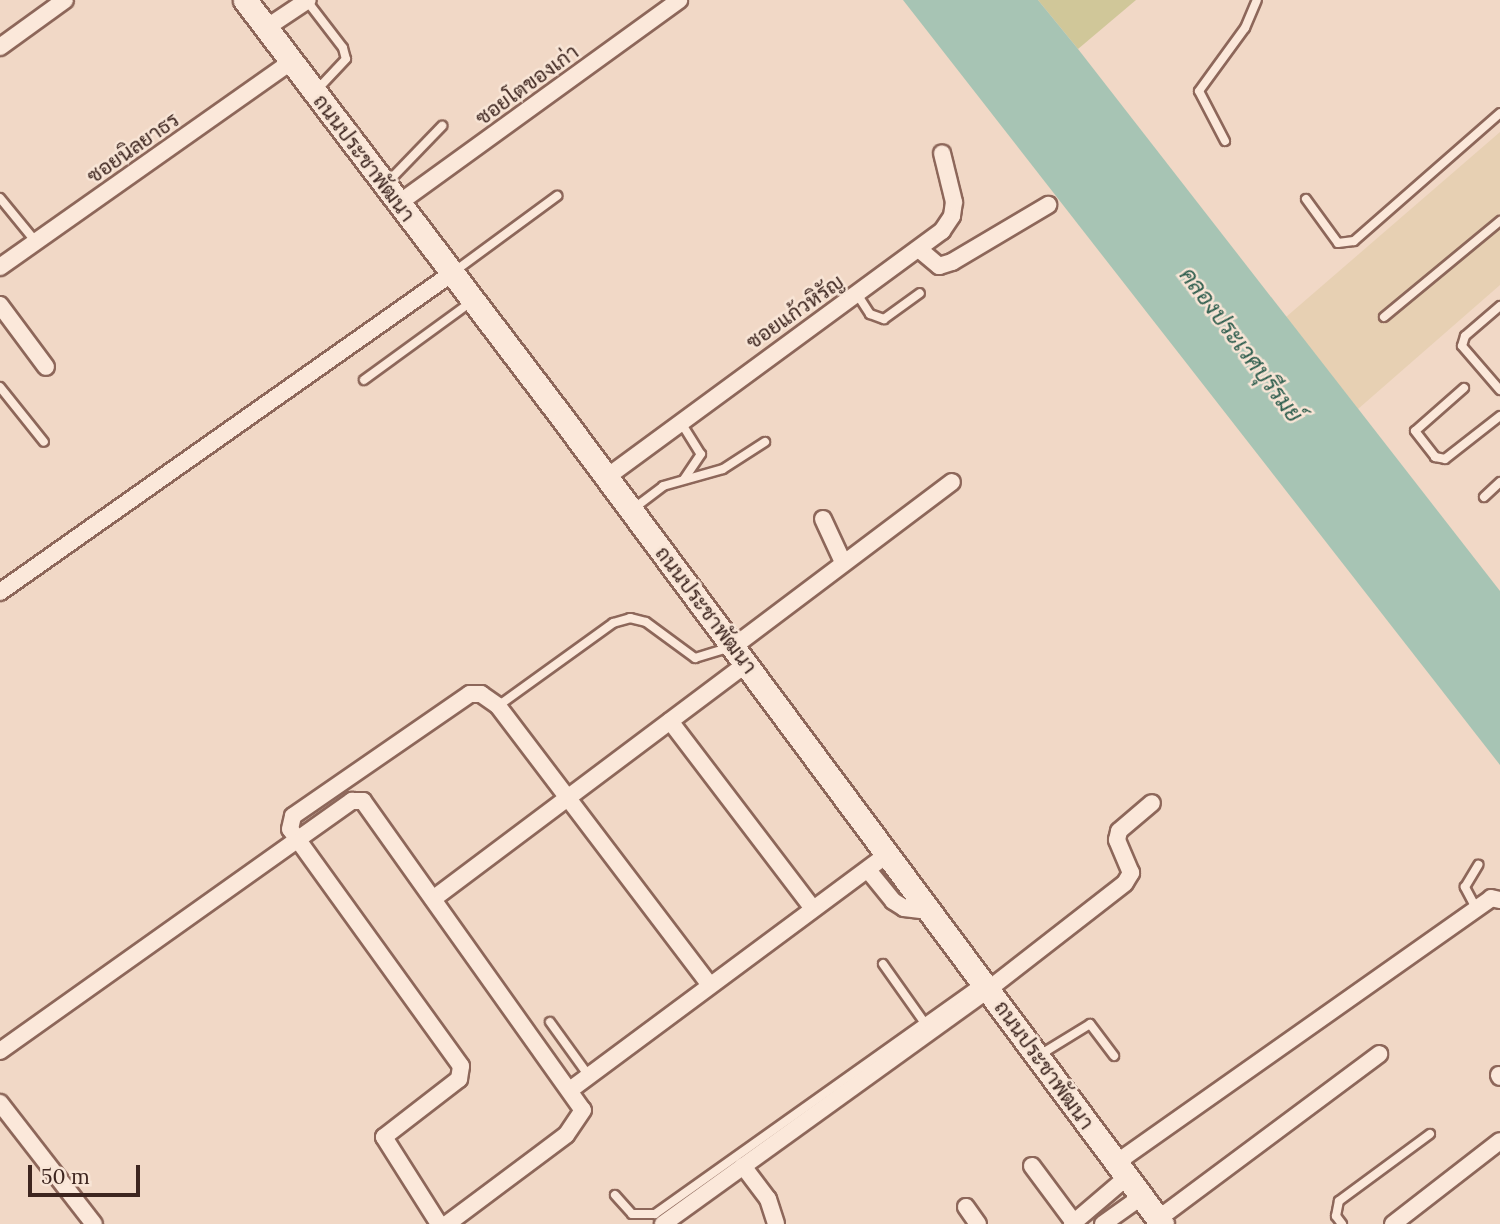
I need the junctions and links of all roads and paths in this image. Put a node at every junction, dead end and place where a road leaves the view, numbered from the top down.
1 (65, 0) edge
2 (245, 0) edge
3 (679, 0) edge
4 (1257, 0) edge
5 (307, 1) edge
6 (266, 28) junction
7 (0, 47) edge
8 (291, 62) junction
9 (314, 93) junction
10 (1500, 113) edge
11 (442, 126) dead end
12 (1225, 141) dead end
13 (942, 153) dead end
14 (384, 185) junction
15 (557, 196) dead end
16 (0, 198) edge
17 (1307, 199) dead end
18 (399, 203) junction
19 (1048, 205) dead end
20 (1500, 221) edge
21 (36, 242) junction
22 (920, 250) junction
23 (0, 267) edge
24 (451, 274) junction
25 (920, 293) dead end
26 (857, 294) junction
27 (471, 302) junction
28 (0, 305) edge
29 (1500, 306) edge
30 (1384, 317) dead end
31 (46, 367) dead end
32 (364, 380) dead end
33 (0, 387) edge
34 (1464, 388) dead end
35 (1500, 390) edge
36 (1500, 416) edge
37 (680, 421) junction
38 (44, 442) dead end
39 (765, 442) dead end
40 (607, 477) junction
41 (684, 479) junction
42 (952, 482) dead end
43 (1500, 482) edge
44 (1484, 497) dead end
45 (632, 510) junction
46 (823, 519) dead end
47 (843, 562) junction
48 (0, 592) edge
49 (739, 655) junction
50 (498, 706) junction
51 (670, 721) junction
52 (568, 798) junction
53 (1152, 803) dead end
54 (297, 839) junction
55 (887, 855) junction
56 (1478, 865) dead end
57 (868, 870) junction
58 (433, 899) junction
59 (1500, 900) edge
60 (1476, 908) junction
61 (813, 909) junction
62 (929, 911) junction
63 (883, 964) dead end
64 (709, 985) junction
65 (985, 986) junction
66 (550, 1022) dead end
67 (924, 1022) junction
68 (0, 1051) edge
69 (1379, 1054) dead end
70 (1114, 1056) dead end
71 (1037, 1057) junction
72 (589, 1076) junction
73 (570, 1090) junction
74 (0, 1103) edge
75 (1430, 1134) dead end
76 (1500, 1141) edge
77 (743, 1166) junction
78 (1032, 1166) dead end
79 (1122, 1170) junction
80 (615, 1195) dead end
81 (1141, 1197) junction
82 (966, 1207) dead end
83 (1160, 1222) edge
84 (1073, 1223) edge
85 (94, 1224) edge
86 (439, 1224) edge
87 (447, 1224) edge
88 (663, 1224) edge
89 (776, 1224) edge
90 (978, 1224) edge
91 (1102, 1224) edge
92 (1342, 1224) edge
93 (1392, 1224) edge

1 - 7 street
2 - 6 street, ถนนประชาพัฒนา
3 - 18 street, ซอยโตของเก่า
4 - 12 lane
5 - 6 street
5 - 9 lane
6 - 8 street, ถนนประชาพัฒนา
8 - 9 street, ถนนประชาพัฒนา
8 - 21 street, ซอยนิลยาธร
9 - 14 street, ถนนประชาพัฒนา
10 - 17 lane
11 - 14 lane
13 - 22 street, ซอยแก้วหิรัญ
14 - 18 street, ถนนประชาพัฒนา
15 - 24 lane
16 - 21 lane
18 - 24 street, ถนนประชาพัฒนา
19 - 22 street
20 - 30 lane
21 - 23 street, ซอยนิลยาธร
22 - 26 street, ซอยแก้วหิรัญ
24 - 27 street, ถนนประชาพัฒนา
24 - 48 street
25 - 26 lane
26 - 37 street, ซอยแก้วหิรัญ
27 - 32 lane
27 - 40 street, ถนนประชาพัฒนา
28 - 31 street
29 - 35 lane
33 - 38 lane
34 - 36 lane
37 - 40 street, ซอยแก้วหิรัญ
37 - 41 lane
39 - 41 lane
40 - 45 street, ถนนประชาพัฒนา
41 - 45 lane
42 - 47 street
43 - 44 lane
45 - 49 street, ถนนประชาพัฒนา
46 - 47 street
47 - 49 street
49 - 50 lane
49 - 51 street
49 - 55 street, ถนนประชาพัฒนา
50 - 52 street
50 - 54 street
51 - 52 street
51 - 61 street
52 - 58 street
52 - 64 street
53 - 65 street
54 - 58 street
54 - 68 street
54 - 86 street
55 - 57 street
55 - 62 street, ถนนประชาพัฒนา
56 - 60 lane
57 - 61 street
57 - 62 street
58 - 73 street
59 - 60 street
60 - 79 street
61 - 64 street
62 - 65 street, ถนนประชาพัฒนา
63 - 67 lane
64 - 72 street
65 - 67 lane
65 - 71 street, ถนนประชาพัฒนา
65 - 77 street
66 - 72 lane
67 - 80 lane
69 - 83 street
70 - 71 lane
71 - 79 street, ถนนประชาพัฒนา
72 - 73 street
73 - 87 street
74 - 85 street
75 - 92 lane
76 - 93 street
77 - 88 street
77 - 89 street
78 - 84 street
79 - 81 street, ถนนประชาพัฒนา
79 - 84 street
81 - 83 street, ถนนประชาพัฒนา
81 - 91 street
82 - 90 street

